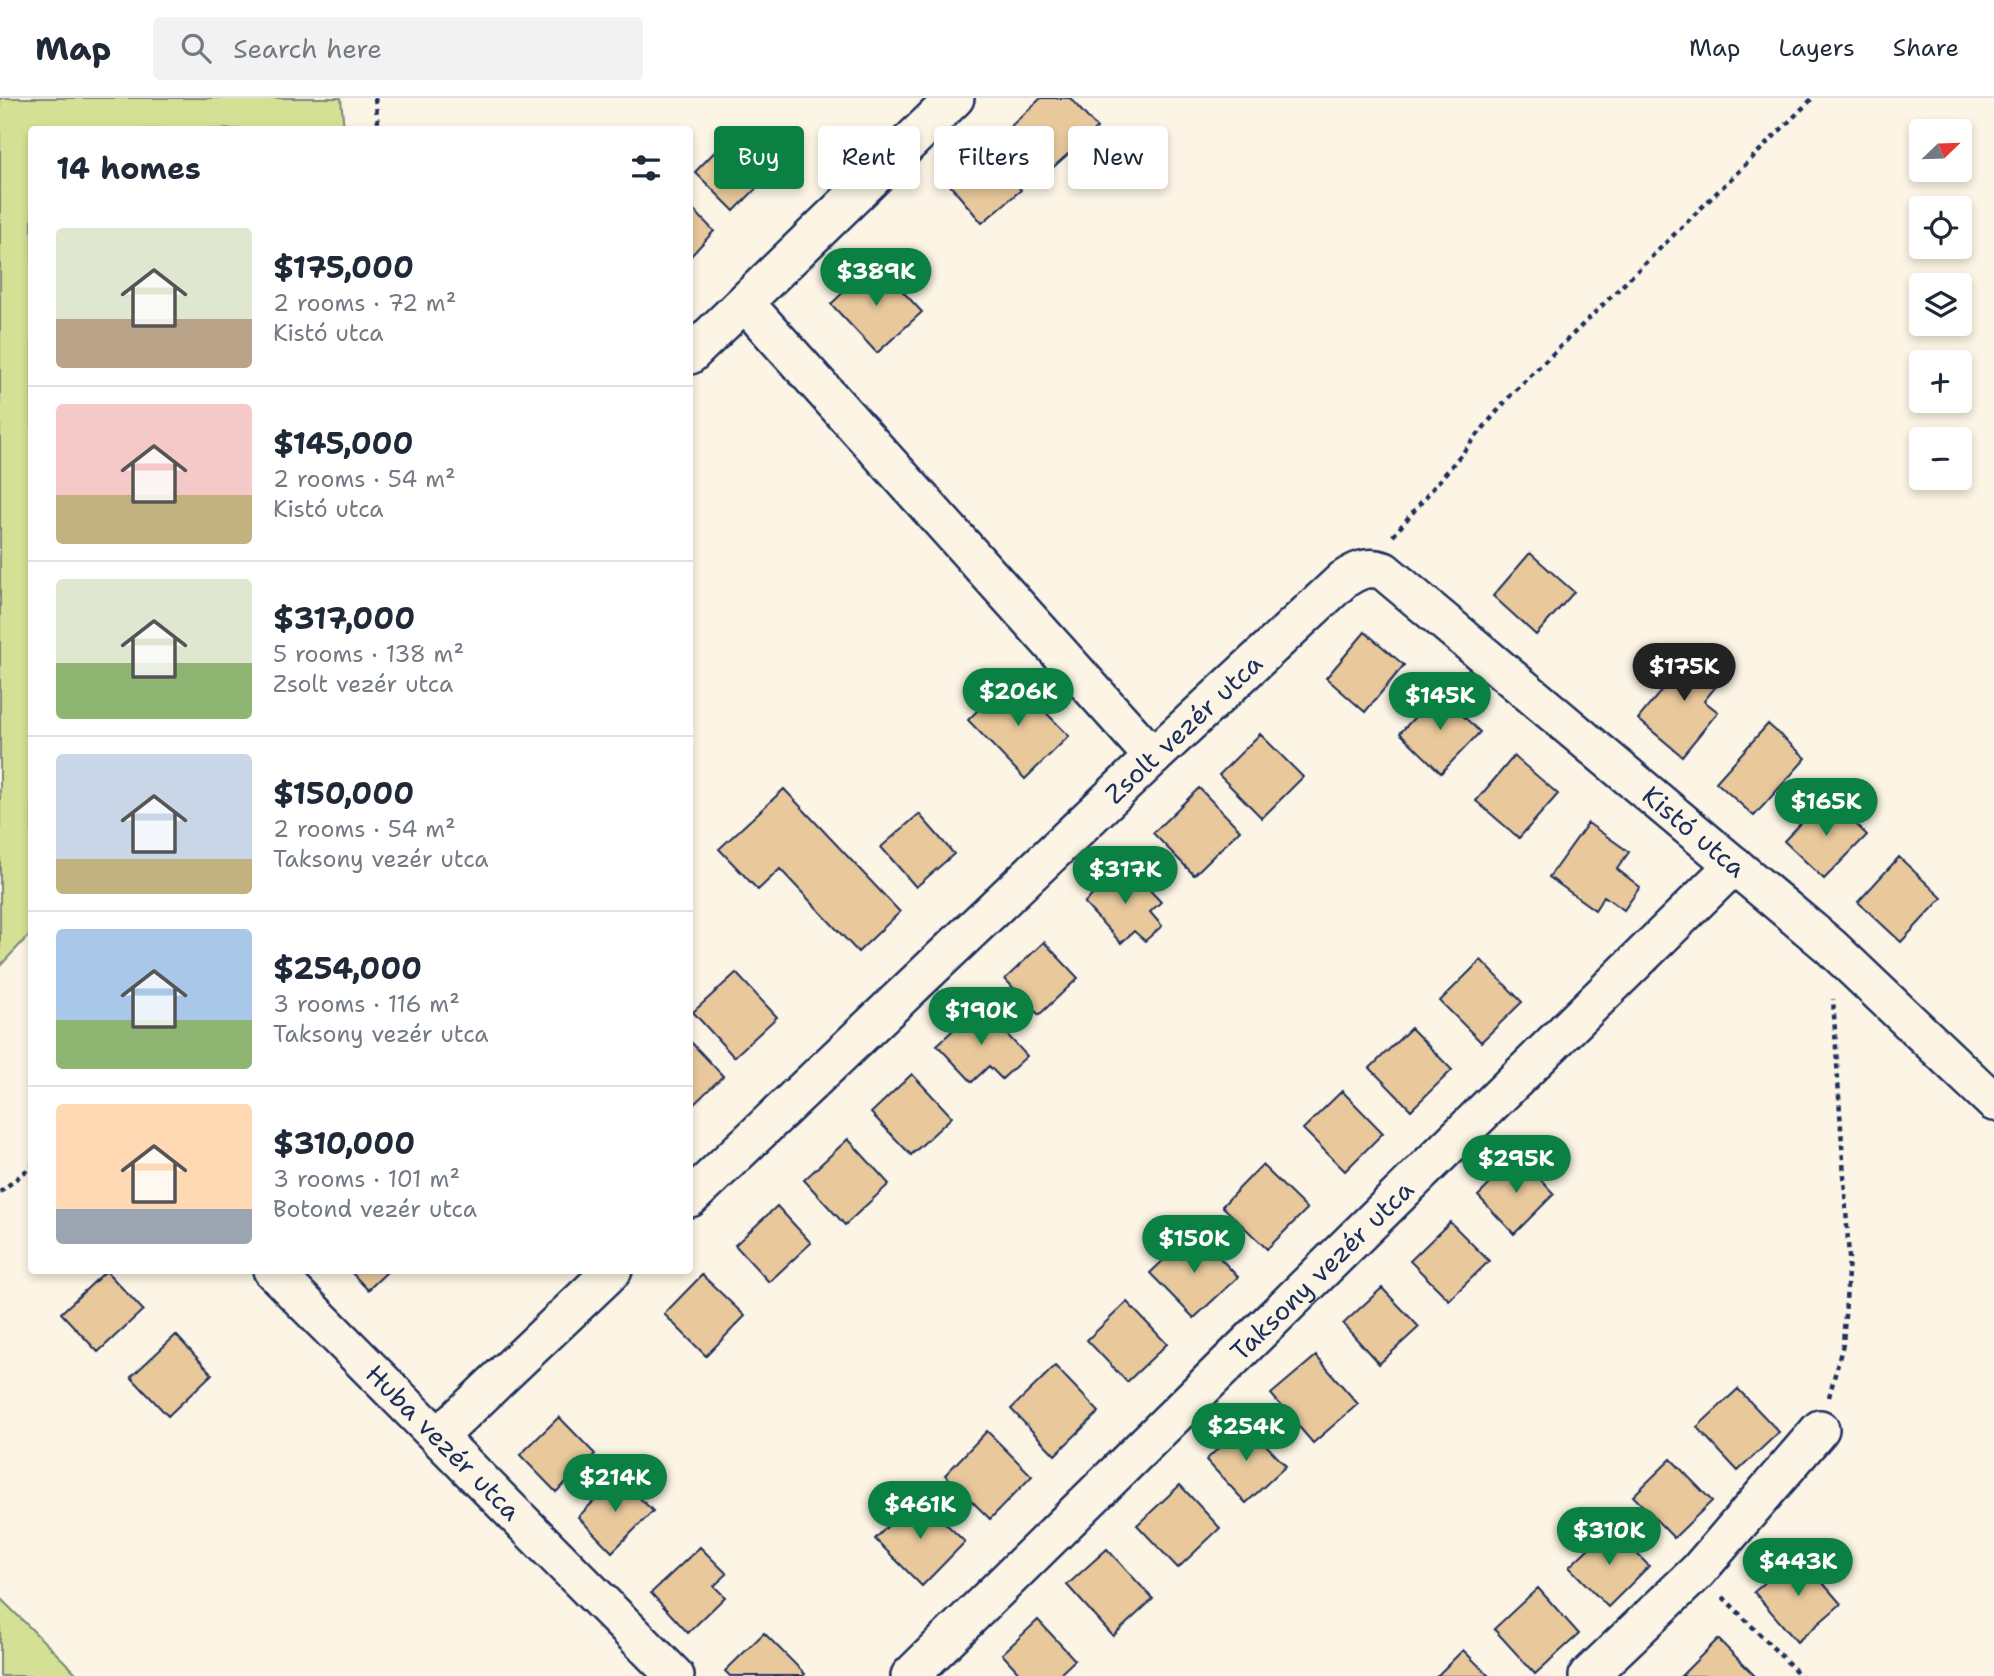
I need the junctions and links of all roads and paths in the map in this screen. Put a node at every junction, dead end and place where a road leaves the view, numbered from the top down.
1 (375, 98) edge
2 (955, 98) edge
3 (1813, 98) edge
4 (378, 126) edge
5 (745, 303) junction
6 (693, 352) edge
7 (1387, 555) junction
8 (1153, 757) junction
9 (1734, 865) junction
10 (1830, 946) junction
11 (1994, 1102) edge
12 (28, 1169) edge
13 (0, 1192) edge
14 (693, 1195) edge
15 (276, 1274) edge
16 (609, 1274) edge
17 (1820, 1429) joint
18 (439, 1436) junction
19 (1698, 1571) junction
20 (675, 1676) edge
21 (909, 1676) edge
22 (1588, 1676) edge
23 (1801, 1676) edge

1 - 4 path
2 - 5 street
3 - 7 path
5 - 6 street
5 - 8 street
7 - 8 street, Zsolt vezér utca
7 - 9 street, Kistó utca
8 - 14 street, Zsolt vezér utca
9 - 10 street, Kistó utca
9 - 21 street, Taksony vezér utca
10 - 11 street, Kistó utca
10 - 17 path
12 - 13 path
15 - 18 street, Huba vezér utca
16 - 18 street
17 - 19 street
18 - 20 street, Huba vezér utca
19 - 22 street
19 - 23 path

